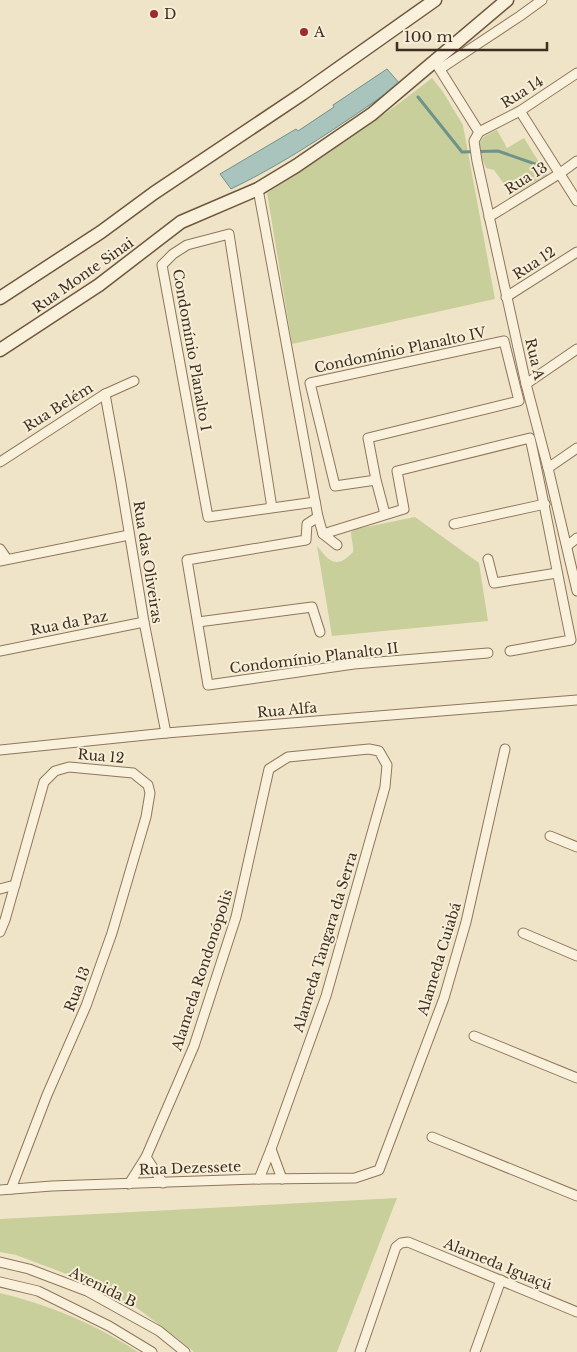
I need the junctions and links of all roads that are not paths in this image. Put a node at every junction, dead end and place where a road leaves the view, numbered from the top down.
1 (435, 0) edge
2 (508, 0) edge
3 (542, 0) edge
4 (438, 65) junction
5 (577, 73) edge
6 (520, 111) junction
7 (479, 132) junction
8 (577, 161) edge
9 (559, 174) junction
10 (258, 189) junction
11 (577, 201) edge
12 (489, 217) junction
13 (577, 252) edge
14 (0, 298) edge
15 (506, 298) junction
16 (577, 349) edge
17 (0, 350) edge
18 (134, 381) dead end
19 (526, 384) junction
20 (106, 394) junction
21 (577, 448) edge
22 (0, 462) edge
23 (548, 468) junction
24 (376, 480) junction
25 (315, 502) junction
26 (545, 504) junction
27 (272, 508) junction
28 (385, 514) junction
29 (318, 517) junction
30 (454, 524) dead end
31 (323, 534) junction
32 (130, 535) junction
33 (577, 538) edge
34 (337, 545) dead end
35 (567, 546) junction
36 (0, 549) edge
37 (488, 559) dead end
38 (4, 560) edge
39 (557, 573) junction
40 (577, 592) edge
41 (144, 622) junction
42 (198, 622) junction
43 (320, 632) dead end
44 (0, 651) edge
45 (510, 651) dead end
46 (488, 653) dead end
47 (577, 700) edge
48 (166, 733) junction
49 (368, 749) joint
50 (505, 749) dead end
51 (0, 750) edge
52 (150, 793) joint
53 (550, 836) dead end
54 (577, 847) edge
55 (15, 884) junction
56 (0, 889) edge
57 (2, 917) edge
58 (0, 932) edge
59 (523, 933) dead end
60 (577, 956) edge
61 (474, 1036) dead end
62 (577, 1078) edge
63 (432, 1137) dead end
64 (271, 1149) junction
65 (146, 1157) junction
66 (379, 1170) joint
67 (259, 1179) junction
68 (282, 1179) junction
69 (163, 1183) junction
70 (130, 1184) junction
71 (10, 1189) junction
72 (0, 1190) edge
73 (577, 1196) edge
74 (0, 1262) edge
75 (501, 1280) junction
76 (0, 1282) edge
77 (577, 1312) edge
78 (152, 1352) edge
79 (185, 1352) edge
80 (360, 1352) edge
81 (475, 1352) edge

1 - 14 main road
2 - 4 main road, Rua Monte Sinai
3 - 4 street
4 - 7 street
4 - 10 main road, Rua Monte Sinai
5 - 6 street, Rua 14
6 - 7 street, Rua 14
6 - 9 street
7 - 12 street, Rua A
8 - 9 street, Rua 13
9 - 11 street
9 - 12 street, Rua 13
10 - 17 main road, Rua Monte Sinai
10 - 25 street
12 - 15 street, Rua A
13 - 15 street, Rua 12
15 - 19 street, Rua A
16 - 19 street
18 - 20 street, Rua Belém
19 - 23 street, Rua A
20 - 22 street, Rua Belém
20 - 32 street, Rua das Oliveiras
21 - 23 street
23 - 35 street, Rua A
24 - 24 street, Condomínio Planalto IV
24 - 28 street, Condomínio Planalto IV
25 - 27 street, Condomínio Planalto I
25 - 29 street
26 - 28 street
26 - 30 street
26 - 39 street
27 - 27 street, Condomínio Planalto I
28 - 31 street
29 - 31 street
29 - 42 street, Condomínio Planalto II
31 - 34 street
32 - 38 street
32 - 41 street, Rua das Oliveiras
33 - 35 street
35 - 40 street, Rua A
36 - 38 street
37 - 39 street
39 - 45 street
41 - 44 street, Rua da Paz
41 - 48 street, Rua das Oliveiras
42 - 43 street, Condomínio Planalto II
42 - 46 street, Condomínio Planalto II
47 - 48 street, Rua Alfa
48 - 51 street, Rua Alfa
49 - 64 street, Alameda Tangara da Serra
49 - 65 street, Alameda Rondonópolis
50 - 66 street, Alameda Cuiabá
52 - 55 street, Rua 12
52 - 71 street, Rua 13
53 - 54 street
55 - 56 street
55 - 57 street
57 - 58 street
59 - 60 street
61 - 62 street
63 - 73 street
64 - 67 street, Alameda Tangara da Serra
64 - 68 street
65 - 69 street
65 - 70 street, Alameda Rondonópolis
66 - 68 street, Rua Dezessete
67 - 68 street, Rua Dezessete
67 - 69 street, Rua Dezessete
69 - 70 street, Rua Dezessete
70 - 71 street, Rua Dezessete
71 - 72 street, Rua Dezessete
74 - 79 street, Avenida B
75 - 77 street, Alameda Iguaçú
75 - 80 street, Alameda Iguaçú
75 - 81 street
76 - 78 street

